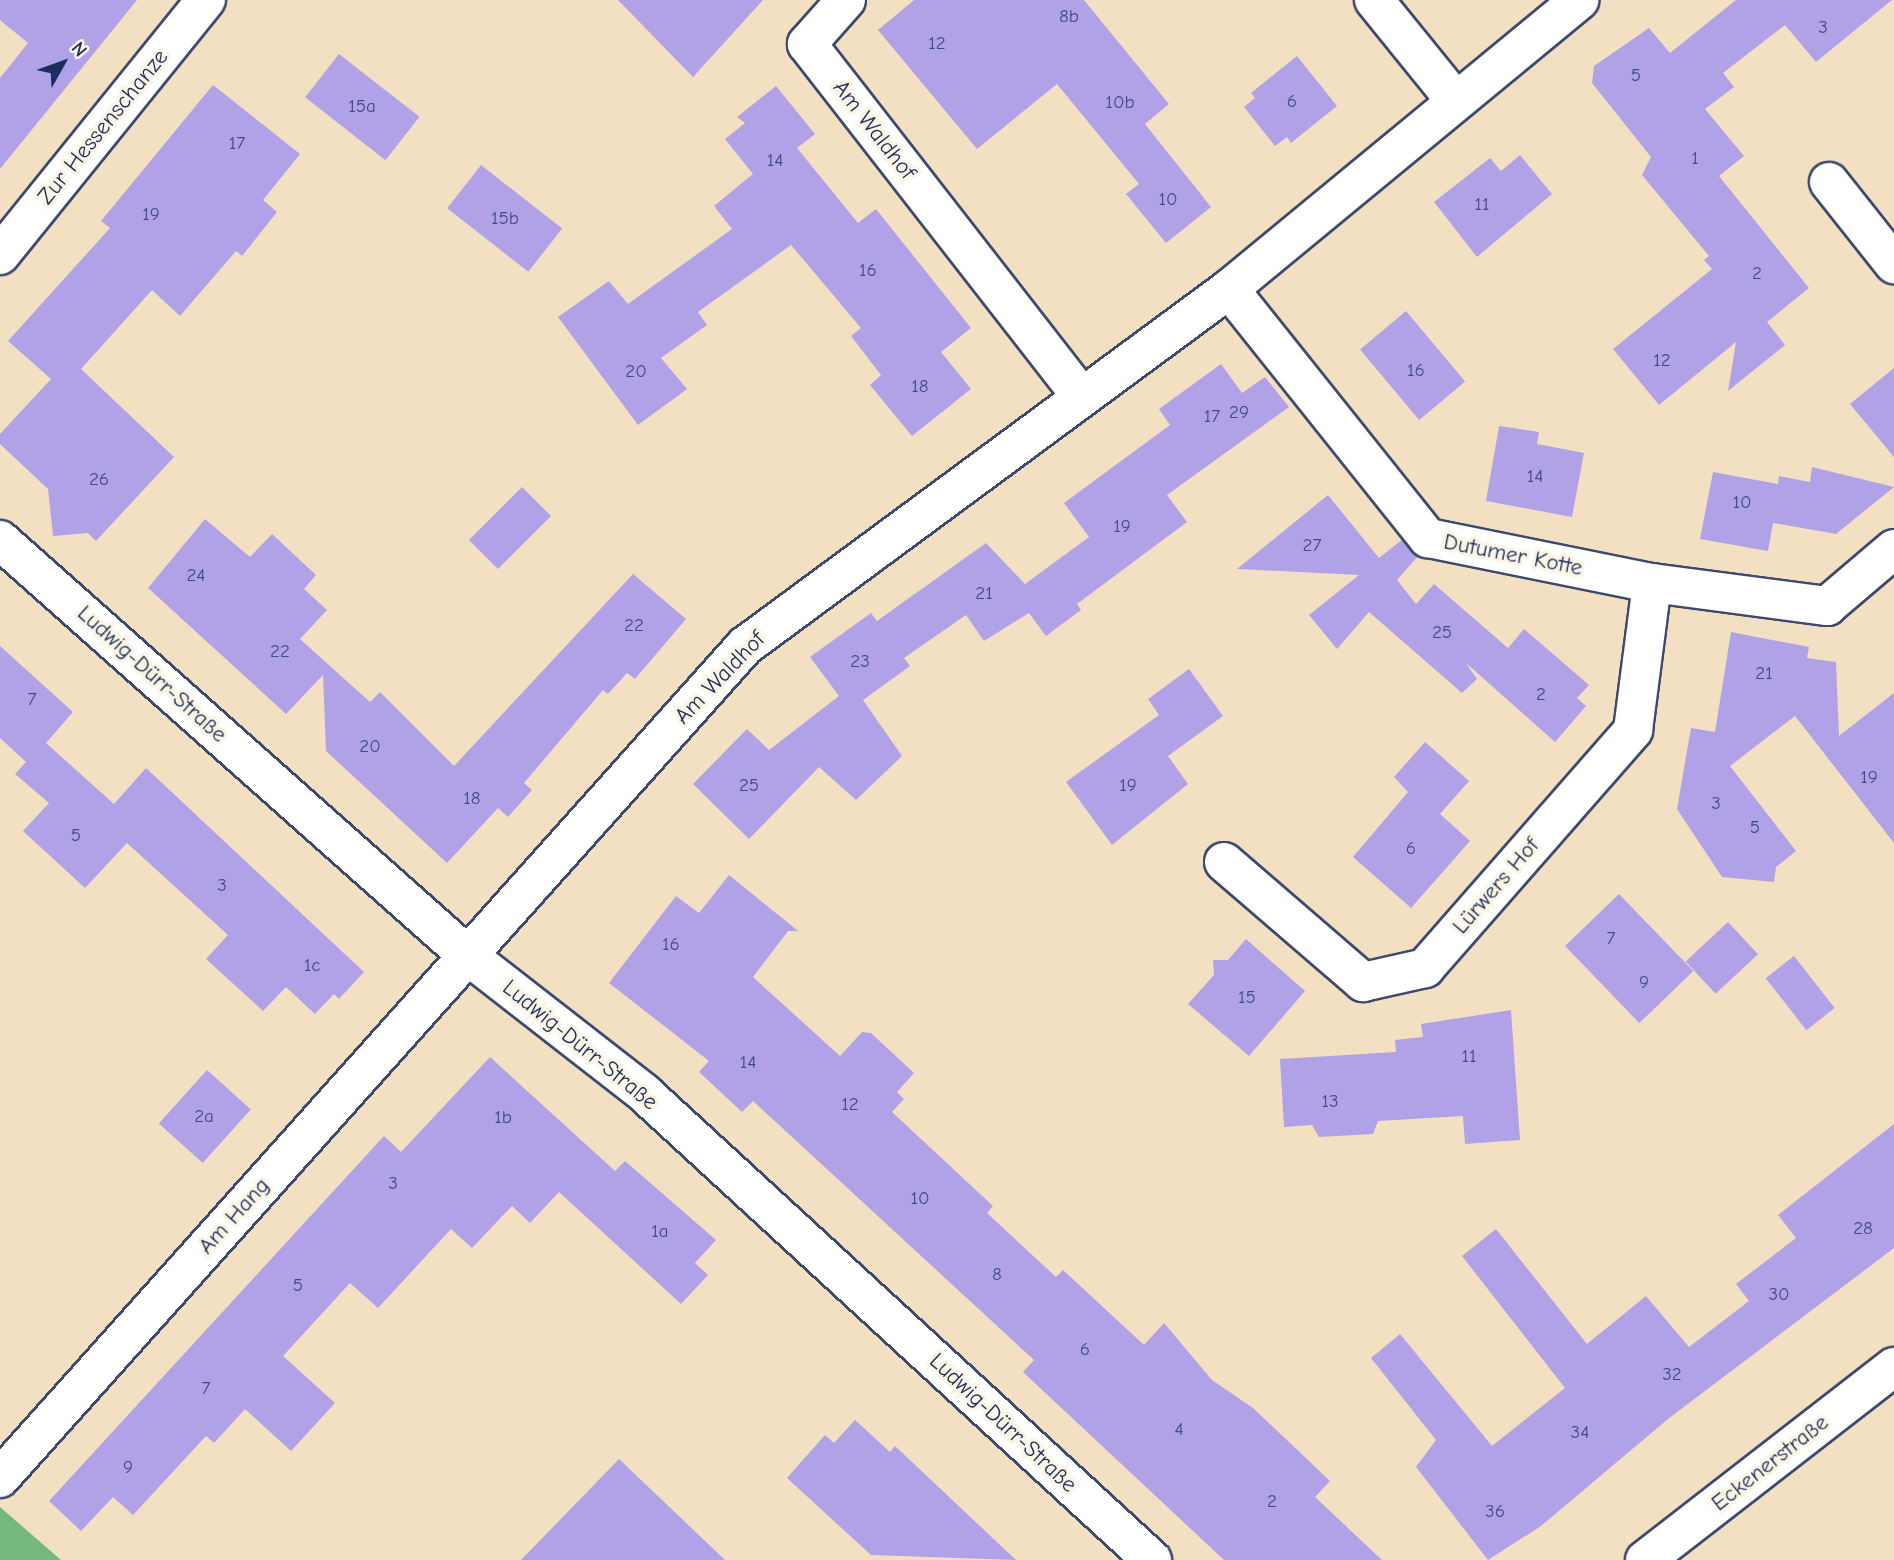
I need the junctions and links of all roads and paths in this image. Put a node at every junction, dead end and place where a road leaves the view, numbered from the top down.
1 (206, 0) edge
2 (846, 0) edge
3 (1374, 0) edge
4 (1578, 0) edge
5 (1455, 100) junction
6 (1829, 182) dead end
7 (0, 255) edge
8 (1894, 264) edge
9 (1230, 289) junction
10 (1080, 395) junction
11 (0, 540) edge
12 (1894, 549) edge
13 (1652, 583) junction
14 (1224, 862) dead end
15 (467, 955) junction
16 (1894, 1367) edge
17 (0, 1478) edge
18 (1152, 1560) edge
19 (1645, 1560) edge

1 - 7 street, Zur Hessenschanze
2 - 10 street, Am Waldhof
3 - 5 street
4 - 5 street, Am Waldhof
5 - 9 street, Am Waldhof
6 - 8 street
9 - 10 street, Am Waldhof
9 - 13 street, Dutumer Kotte
10 - 15 street, Am Waldhof
11 - 15 street, Ludwig-Dürr-Straße
12 - 13 street, Dutumer Kotte
13 - 14 street, Lürwers Hof
15 - 17 street, Am Hang
15 - 18 street, Ludwig-Dürr-Straße
16 - 19 street, Eckenerstraße

